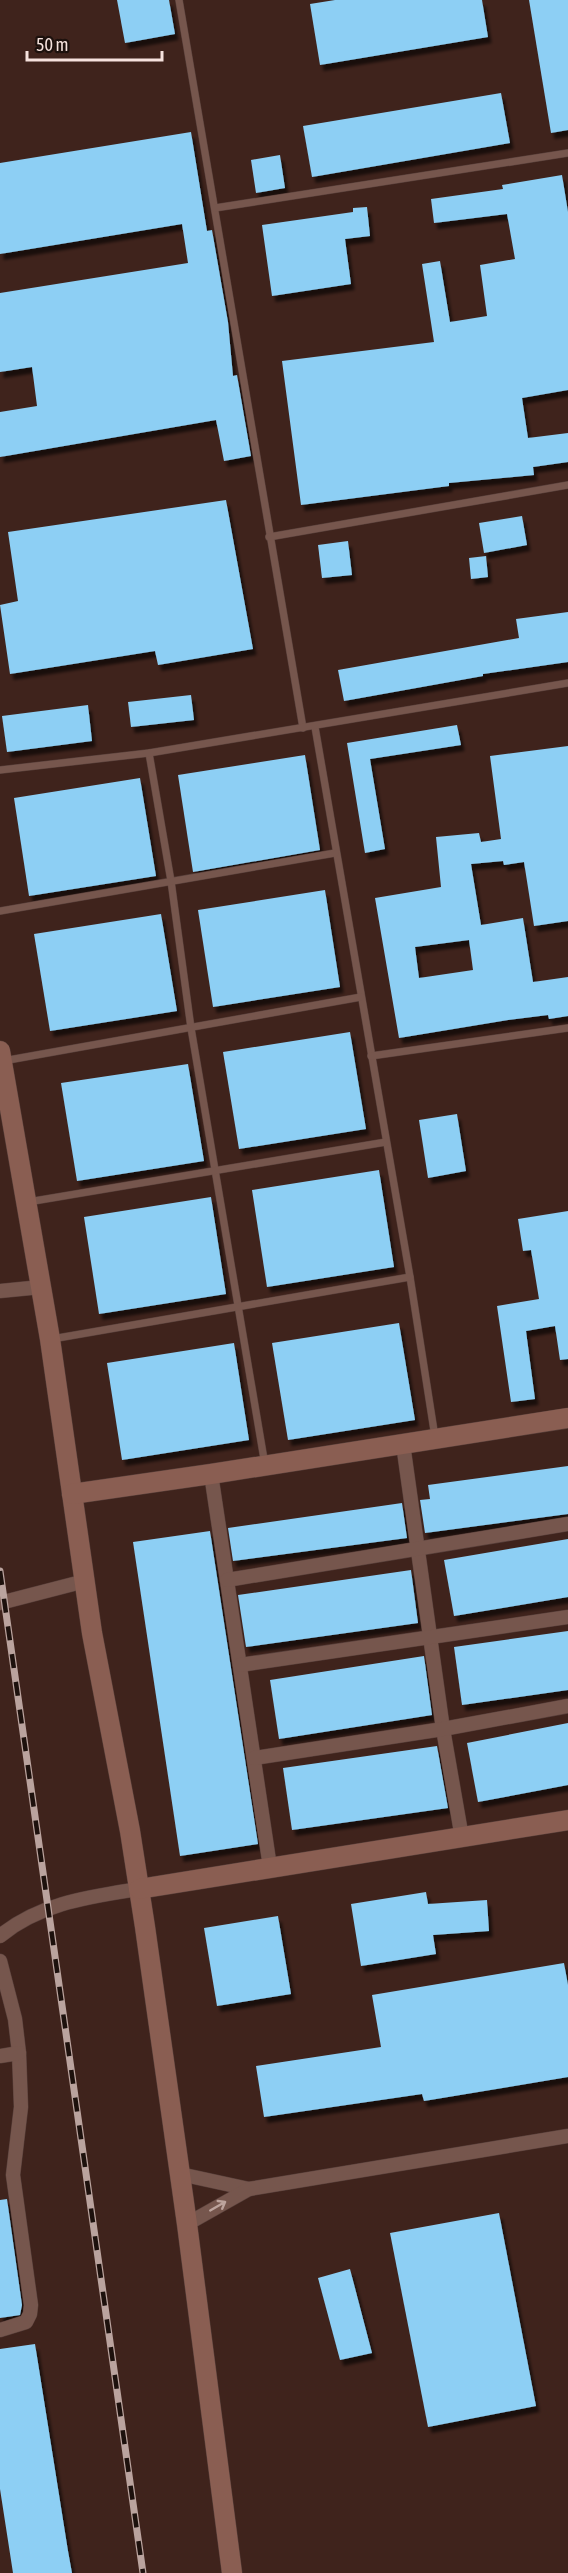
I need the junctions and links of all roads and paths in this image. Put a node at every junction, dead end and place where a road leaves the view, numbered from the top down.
1 (179, 0) edge
2 (568, 153) edge
3 (215, 208) junction
4 (568, 485) edge
5 (269, 537) junction
6 (568, 683) edge
7 (315, 727) junction
8 (303, 728) junction
9 (149, 753) junction
10 (0, 770) edge
11 (335, 853) junction
12 (171, 881) junction
13 (0, 910) edge
14 (361, 997) junction
15 (191, 1028) junction
16 (568, 1028) edge
17 (1, 1056) edge
18 (371, 1056) junction
19 (386, 1142) junction
20 (215, 1172) junction
21 (26, 1202) junction
22 (410, 1277) junction
23 (40, 1287) junction
24 (0, 1291) edge
25 (238, 1305) junction
26 (50, 1339) junction
27 (568, 1418) edge
28 (435, 1438) junction
29 (403, 1444) junction
30 (265, 1466) junction
31 (211, 1474) junction
32 (72, 1494) junction
33 (568, 1524) edge
34 (419, 1549) junction
35 (227, 1580) junction
36 (85, 1581) junction
37 (0, 1603) edge
38 (568, 1617) edge
39 (431, 1639) junction
40 (240, 1665) junction
41 (568, 1706) edge
42 (443, 1729) junction
43 (254, 1758) junction
44 (568, 1820) edge
45 (462, 1838) junction
46 (270, 1867) junction
47 (139, 1888) junction
48 (0, 1936) edge
49 (0, 1961) edge
50 (19, 2053) junction
51 (0, 2056) edge
52 (568, 2136) edge
53 (180, 2174) junction
54 (7, 2177) edge
55 (249, 2189) junction
56 (187, 2224) junction
57 (0, 2330) edge
58 (232, 2573) edge

1 - 3 lane
2 - 3 lane
3 - 5 lane
4 - 5 lane
5 - 8 lane
6 - 7 lane
7 - 8 lane
7 - 11 lane
8 - 9 lane
9 - 10 lane
9 - 12 lane
11 - 12 lane
11 - 14 lane
12 - 13 lane
12 - 15 lane
14 - 15 lane
14 - 18 lane
15 - 17 lane
15 - 20 lane
16 - 18 lane
17 - 21 street
18 - 19 lane
19 - 20 lane
19 - 22 lane
20 - 21 lane
20 - 25 lane
21 - 23 street
22 - 25 lane
22 - 28 lane
23 - 24 street
23 - 26 street
25 - 26 lane
25 - 30 lane
26 - 32 street
27 - 28 street
28 - 29 street
29 - 30 street
29 - 34 street
30 - 31 street
31 - 32 street
31 - 35 street
32 - 36 street
33 - 34 street
34 - 35 street
34 - 39 street
35 - 40 street
36 - 37 street
36 - 47 street
38 - 39 street
39 - 40 street
39 - 42 street
40 - 43 street
41 - 42 street
42 - 43 street
42 - 45 street
43 - 46 street
44 - 45 street
45 - 46 street
46 - 47 street
47 - 48 street
47 - 53 street
49 - 50 street
50 - 51 street
50 - 54 street
52 - 55 street
53 - 55 street
53 - 56 street
54 - 57 street
56 -> 55 street
56 - 58 street

